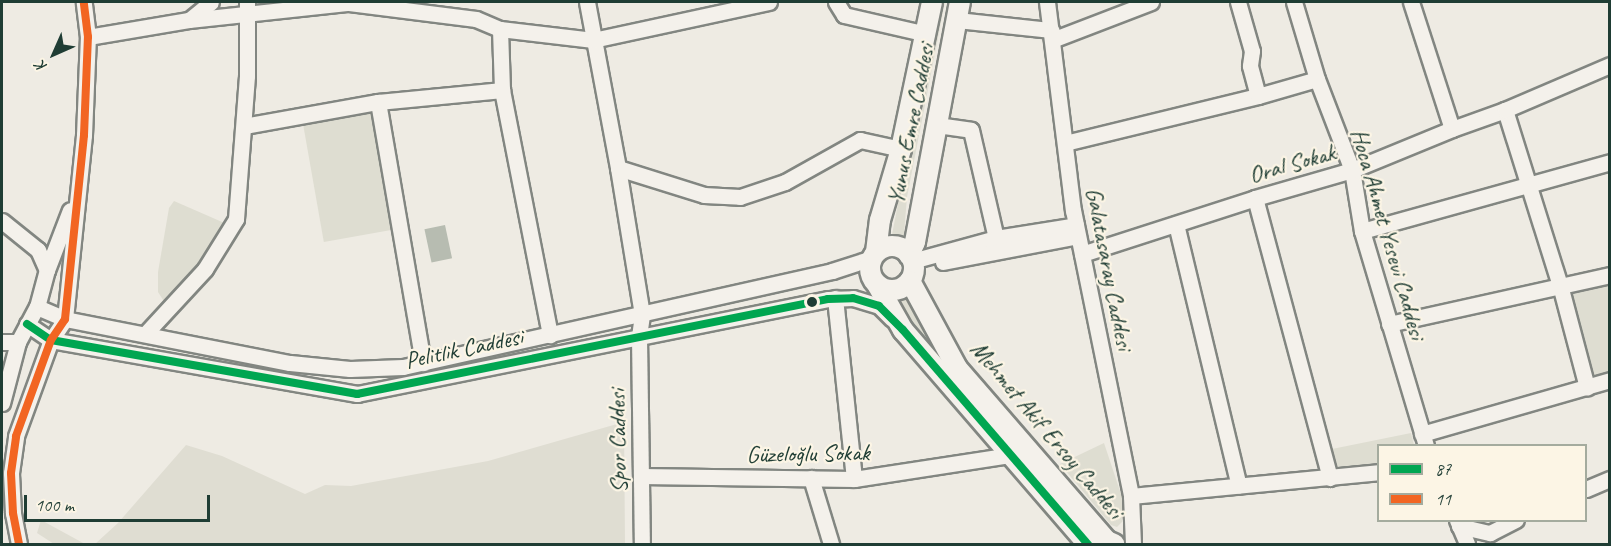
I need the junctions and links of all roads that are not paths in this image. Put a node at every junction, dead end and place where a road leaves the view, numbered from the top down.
1 (84, 2) edge
2 (211, 2) edge
3 (587, 2) edge
4 (769, 2) edge
5 (836, 2) edge
6 (932, 2) edge
7 (1047, 2) edge
8 (1151, 2) edge
9 (1238, 2) edge
10 (1294, 2) edge
11 (1411, 2) edge
12 (248, 7) edge
13 (958, 11) edge
14 (189, 20) junction
15 (500, 29) junction
16 (927, 34) junction
17 (1051, 35) junction
18 (88, 37) junction
19 (593, 40) junction
20 (1610, 65) edge
21 (1317, 79) junction
22 (502, 90) junction
23 (1258, 96) junction
24 (378, 102) junction
25 (1505, 110) junction
26 (937, 125) junction
27 (244, 126) junction
28 (1452, 129) junction
29 (1065, 143) junction
30 (901, 149) junction
31 (1610, 162) edge
32 (618, 168) junction
33 (1352, 171) junction
34 (79, 185) junction
35 (1528, 185) junction
36 (1254, 198) junction
37 (2, 221) edge
38 (1176, 224) junction
39 (1077, 230) junction
40 (1362, 231) junction
41 (996, 238) junction
42 (1082, 254) junction
43 (874, 255) junction
44 (911, 266) junction
45 (47, 270) junction
46 (1610, 275) edge
47 (1560, 285) junction
48 (878, 286) junction
49 (835, 298) junction
50 (37, 307) junction
51 (642, 315) junction
52 (65, 319) junction
53 (27, 324) junction
54 (1389, 324) junction
55 (903, 330) junction
56 (146, 333) junction
57 (550, 335) junction
58 (639, 337) junction
59 (51, 340) junction
60 (2, 342) edge
61 (18, 342) junction
62 (423, 363) junction
63 (1610, 380) edge
64 (1587, 387) junction
65 (2, 403) edge
66 (1424, 440) edge
67 (1011, 455) junction
68 (1377, 472) edge
69 (6, 474) edge
70 (641, 476) junction
71 (811, 478) junction
72 (1330, 478) junction
73 (1610, 478) edge
74 (854, 479) junction
75 (1239, 486) junction
76 (1587, 489) edge
77 (1131, 496) junction
78 (7, 506) edge
79 (1513, 522) edge
80 (1462, 535) edge
81 (1485, 538) edge
82 (19, 544) edge
83 (642, 544) edge
84 (831, 544) edge
85 (1088, 544) edge
86 (1114, 544) edge
87 (1133, 544) edge

1 - 18 street
2 - 14 street
3 - 19 street, Spor Caddesi
4 - 19 street
5 - 16 street
6 - 16 main road, Yunus Emre Caddesi
7 - 17 street, Galatasaray Caddesi
8 - 17 street
9 - 23 street
10 - 21 street, Hoca Ahmet Yesevi Caddesi
11 - 28 street
12 - 14 street
12 - 15 street
12 - 27 street
13 - 17 street
13 - 26 main road, Yunus Emre Caddesi
14 - 18 street
15 - 19 street
15 - 22 street
16 - 30 main road, Yunus Emre Caddesi
17 - 29 street, Galatasaray Caddesi
18 - 34 street
19 - 32 street, Spor Caddesi
20 - 25 street, Oral Sokak
21 - 23 street
21 - 33 street, Hoca Ahmet Yesevi Caddesi
22 - 24 street
22 - 57 street
23 - 29 street
24 - 27 street
24 - 62 street
25 - 28 street, Oral Sokak
25 - 35 street
26 - 41 street
26 - 44 main road, Yunus Emre Caddesi
27 - 56 street
28 - 33 street, Oral Sokak
29 - 39 street, Galatasaray Caddesi
30 - 32 street
30 - 43 main road, Yunus Emre Caddesi
31 - 35 street
32 - 51 street, Spor Caddesi
33 - 36 street, Oral Sokak
33 - 40 street, Hoca Ahmet Yesevi Caddesi
34 - 45 street
34 - 52 street
35 - 40 street
35 - 47 street
36 - 38 street, Oral Sokak
36 - 72 street
37 - 45 street
38 - 42 street, Oral Sokak
38 - 75 street
39 - 41 street
39 - 42 street, Galatasaray Caddesi
39 - 44 street
40 - 54 street, Hoca Ahmet Yesevi Caddesi
41 - 44 street
42 - 77 street, Galatasaray Caddesi
43 - 44 main road
43 - 48 main road
43 - 51 street, Pelitlik Caddesi
44 - 48 main road
44 - 86 main road, Mehmet Akif Ersoy Caddesi
45 - 50 street
46 - 47 street
47 - 54 street
47 - 64 street
48 - 55 main road
49 - 55 street, Pelitlik Caddesi
49 - 58 street, Pelitlik Caddesi
49 - 74 street
50 - 52 street, Pelitlik Caddesi
50 - 53 street
51 - 57 street, Pelitlik Caddesi
51 - 58 street, Spor Caddesi
52 - 56 street, Pelitlik Caddesi
52 - 59 street
53 - 59 street, Pelitlik Caddesi
53 - 61 street
54 - 66 street, Hoca Ahmet Yesevi Caddesi
55 - 67 main road, Mehmet Akif Ersoy Caddesi
56 - 62 street, Pelitlik Caddesi
57 - 62 street, Pelitlik Caddesi
58 - 59 street, Pelitlik Caddesi
58 - 70 street, Spor Caddesi
59 - 69 street
60 - 61 street
61 - 65 street
63 - 64 street
64 - 66 street
67 - 74 street, Güzeloğlu Sokak
67 - 85 main road, Mehmet Akif Ersoy Caddesi
68 - 72 street
69 - 78 street
70 - 71 street, Güzeloğlu Sokak
70 - 83 street, Spor Caddesi
71 - 74 street, Güzeloğlu Sokak
71 - 84 street
72 - 75 street
73 - 76 street
75 - 77 street
77 - 87 street, Galatasaray Caddesi
78 - 82 street
79 - 81 street
80 - 81 street

